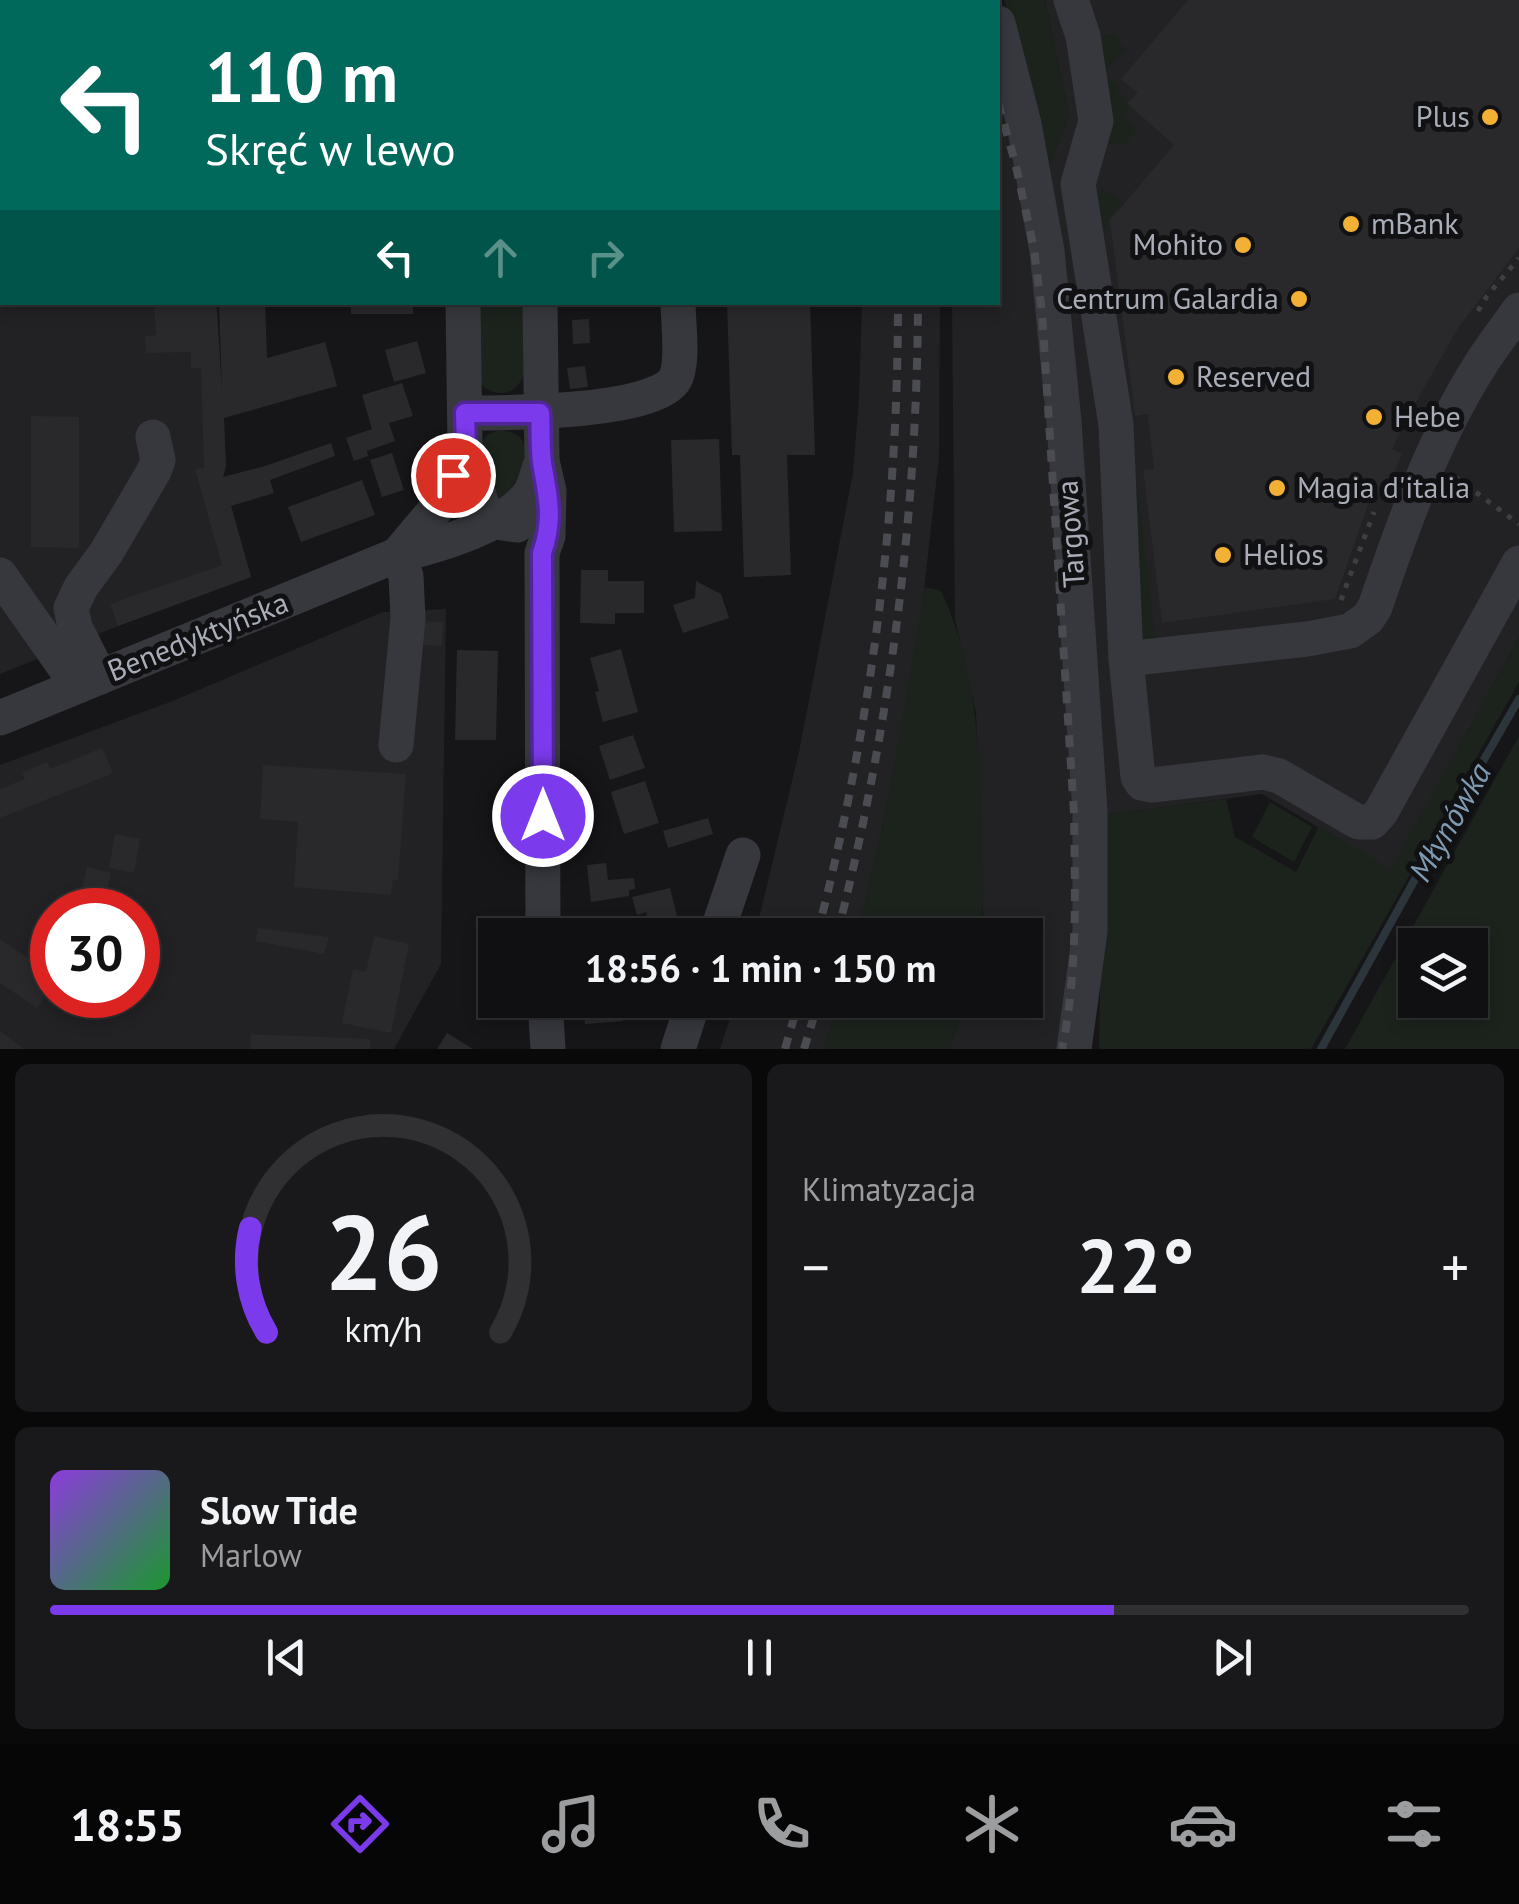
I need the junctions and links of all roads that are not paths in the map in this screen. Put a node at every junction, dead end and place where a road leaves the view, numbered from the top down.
1 (1071, 0) edge
2 (1000, 31) edge
3 (463, 305) edge
4 (540, 305) edge
5 (678, 305) edge
6 (1519, 310) edge
7 (540, 413) junction
8 (465, 430) junction
9 (153, 437) dead end
10 (542, 461) junction
11 (495, 522) junction
12 (542, 553) junction
13 (397, 556) junction
14 (1519, 563) edge
15 (0, 575) edge
16 (1126, 659) junction
17 (89, 682) junction
18 (0, 718) edge
19 (396, 744) dead end
20 (743, 855) dead end
21 (543, 918) edge
22 (722, 918) edge
23 (547, 1018) edge
24 (688, 1018) edge
25 (548, 1049) edge
26 (678, 1049) edge
27 (1074, 1049) edge

1 - 16 street
2 - 27 street, Targowa
3 - 8 street, Benedyktyńska
4 - 7 street
5 - 7 street
6 - 16 street
7 - 8 street
7 - 10 street
8 - 11 street
8 - 13 street, Benedyktyńska
9 - 17 street
10 - 11 street, Benedyktyńska
10 - 12 street
11 - 12 street
11 - 13 street, Benedyktyńska
12 - 21 street
13 - 17 street, Benedyktyńska
13 - 19 street
14 - 16 street
15 - 17 street
17 - 18 street, Benedyktyńska
20 - 22 street
23 - 25 street
24 - 26 street

